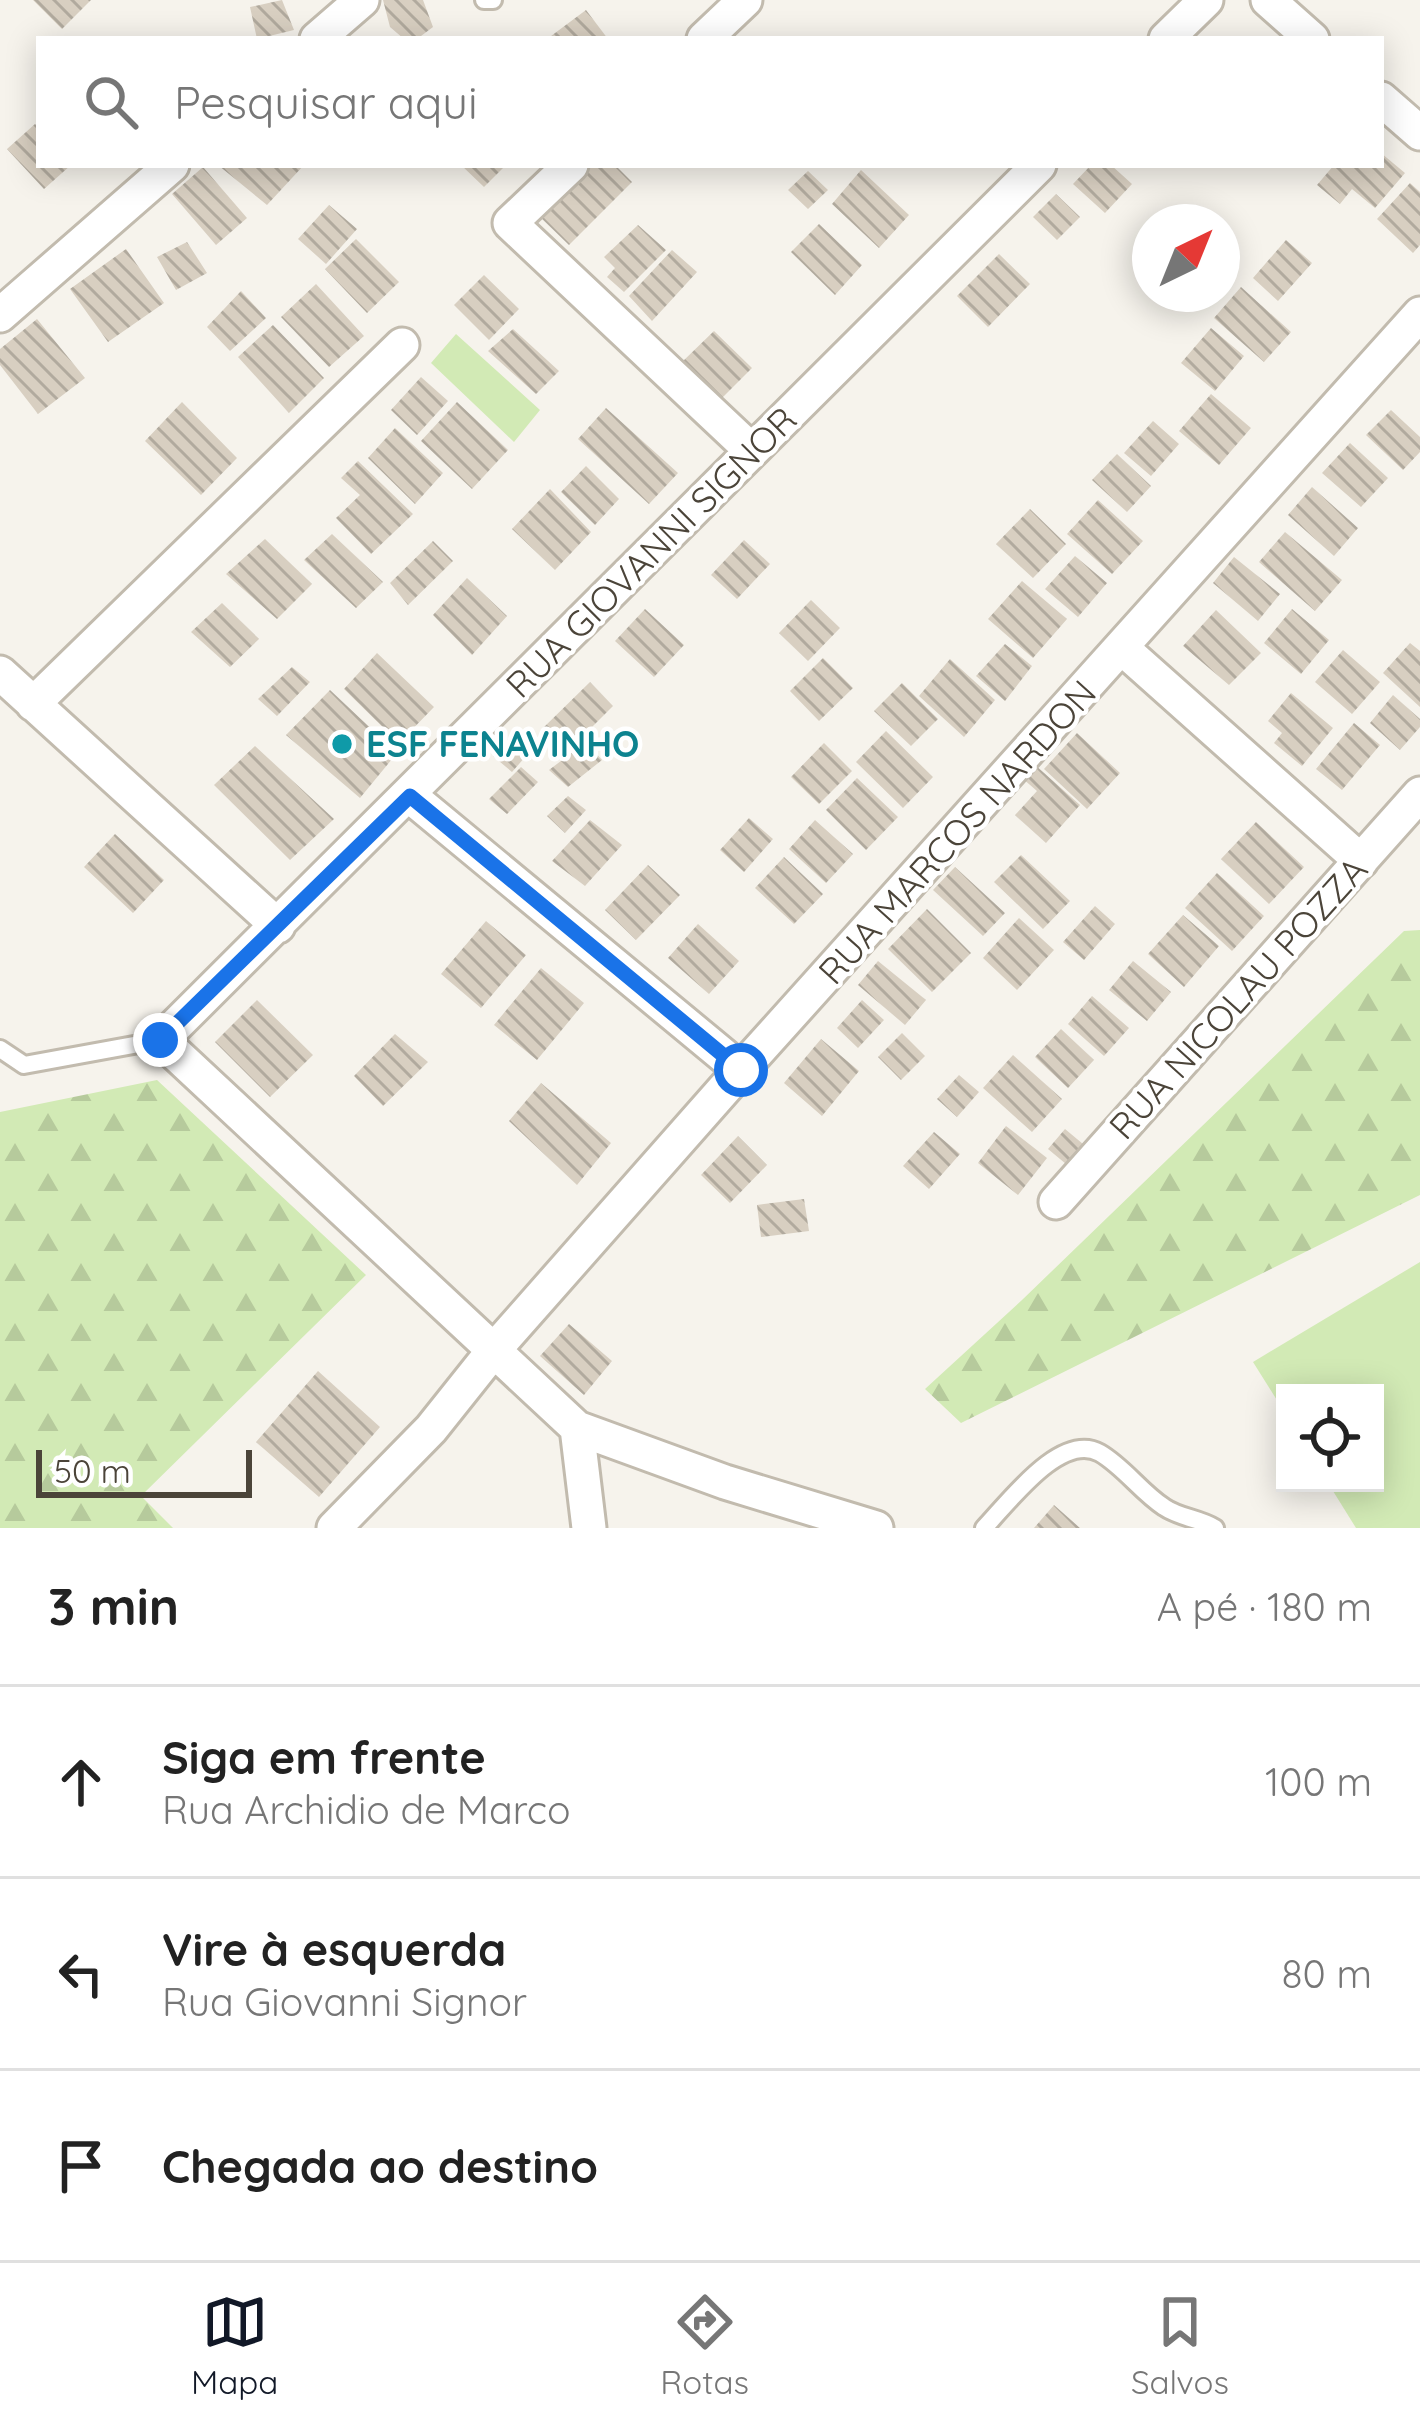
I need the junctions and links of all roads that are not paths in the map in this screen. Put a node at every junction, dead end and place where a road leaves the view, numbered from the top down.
1 (362, 0) edge
2 (745, 0) edge
3 (1206, 0) edge
4 (1268, 0) edge
5 (320, 36) edge
6 (707, 36) edge
7 (1169, 36) edge
8 (1309, 36) edge
9 (1384, 102) edge
10 (1420, 133) edge
11 (169, 168) edge
12 (568, 168) edge
13 (1036, 168) edge
14 (1420, 314) edge
15 (0, 316) edge
16 (402, 345) dead end
17 (751, 450) junction
18 (1123, 648) junction
19 (0, 674) edge
20 (33, 704) junction
21 (1420, 794) edge
22 (410, 796) junction
23 (1360, 861) junction
24 (278, 926) junction
25 (160, 1040) junction
26 (0, 1049) edge
27 (741, 1070) junction
28 (1055, 1202) dead end
29 (494, 1350) junction
30 (578, 1428) junction
31 (334, 1528) edge
32 (590, 1528) edge
33 (876, 1528) edge
34 (984, 1528) edge
35 (1215, 1528) edge

1 - 5 street
2 - 6 street
3 - 7 street
4 - 8 street
9 - 10 street
11 - 15 street
12 - 17 street
13 - 17 street, RUA GIOVANNI SIGNOR
14 - 18 street, RUA MARCOS NARDON
16 - 20 street
17 - 22 street, RUA GIOVANNI SIGNOR
18 - 23 street
18 - 27 street, RUA MARCOS NARDON
19 - 20 street
20 - 24 street
21 - 23 street, RUA NICOLAU POZZA
22 - 24 street, RUA GIOVANNI SIGNOR
22 - 27 street
23 - 28 street, RUA NICOLAU POZZA
24 - 25 street, RUA GIOVANNI SIGNOR
25 - 26 lane
25 - 29 street
27 - 29 street, RUA MARCOS NARDON
29 - 30 street
29 - 31 street, RUA MARCOS NARDON
30 - 32 street
30 - 33 street
34 - 35 lane

